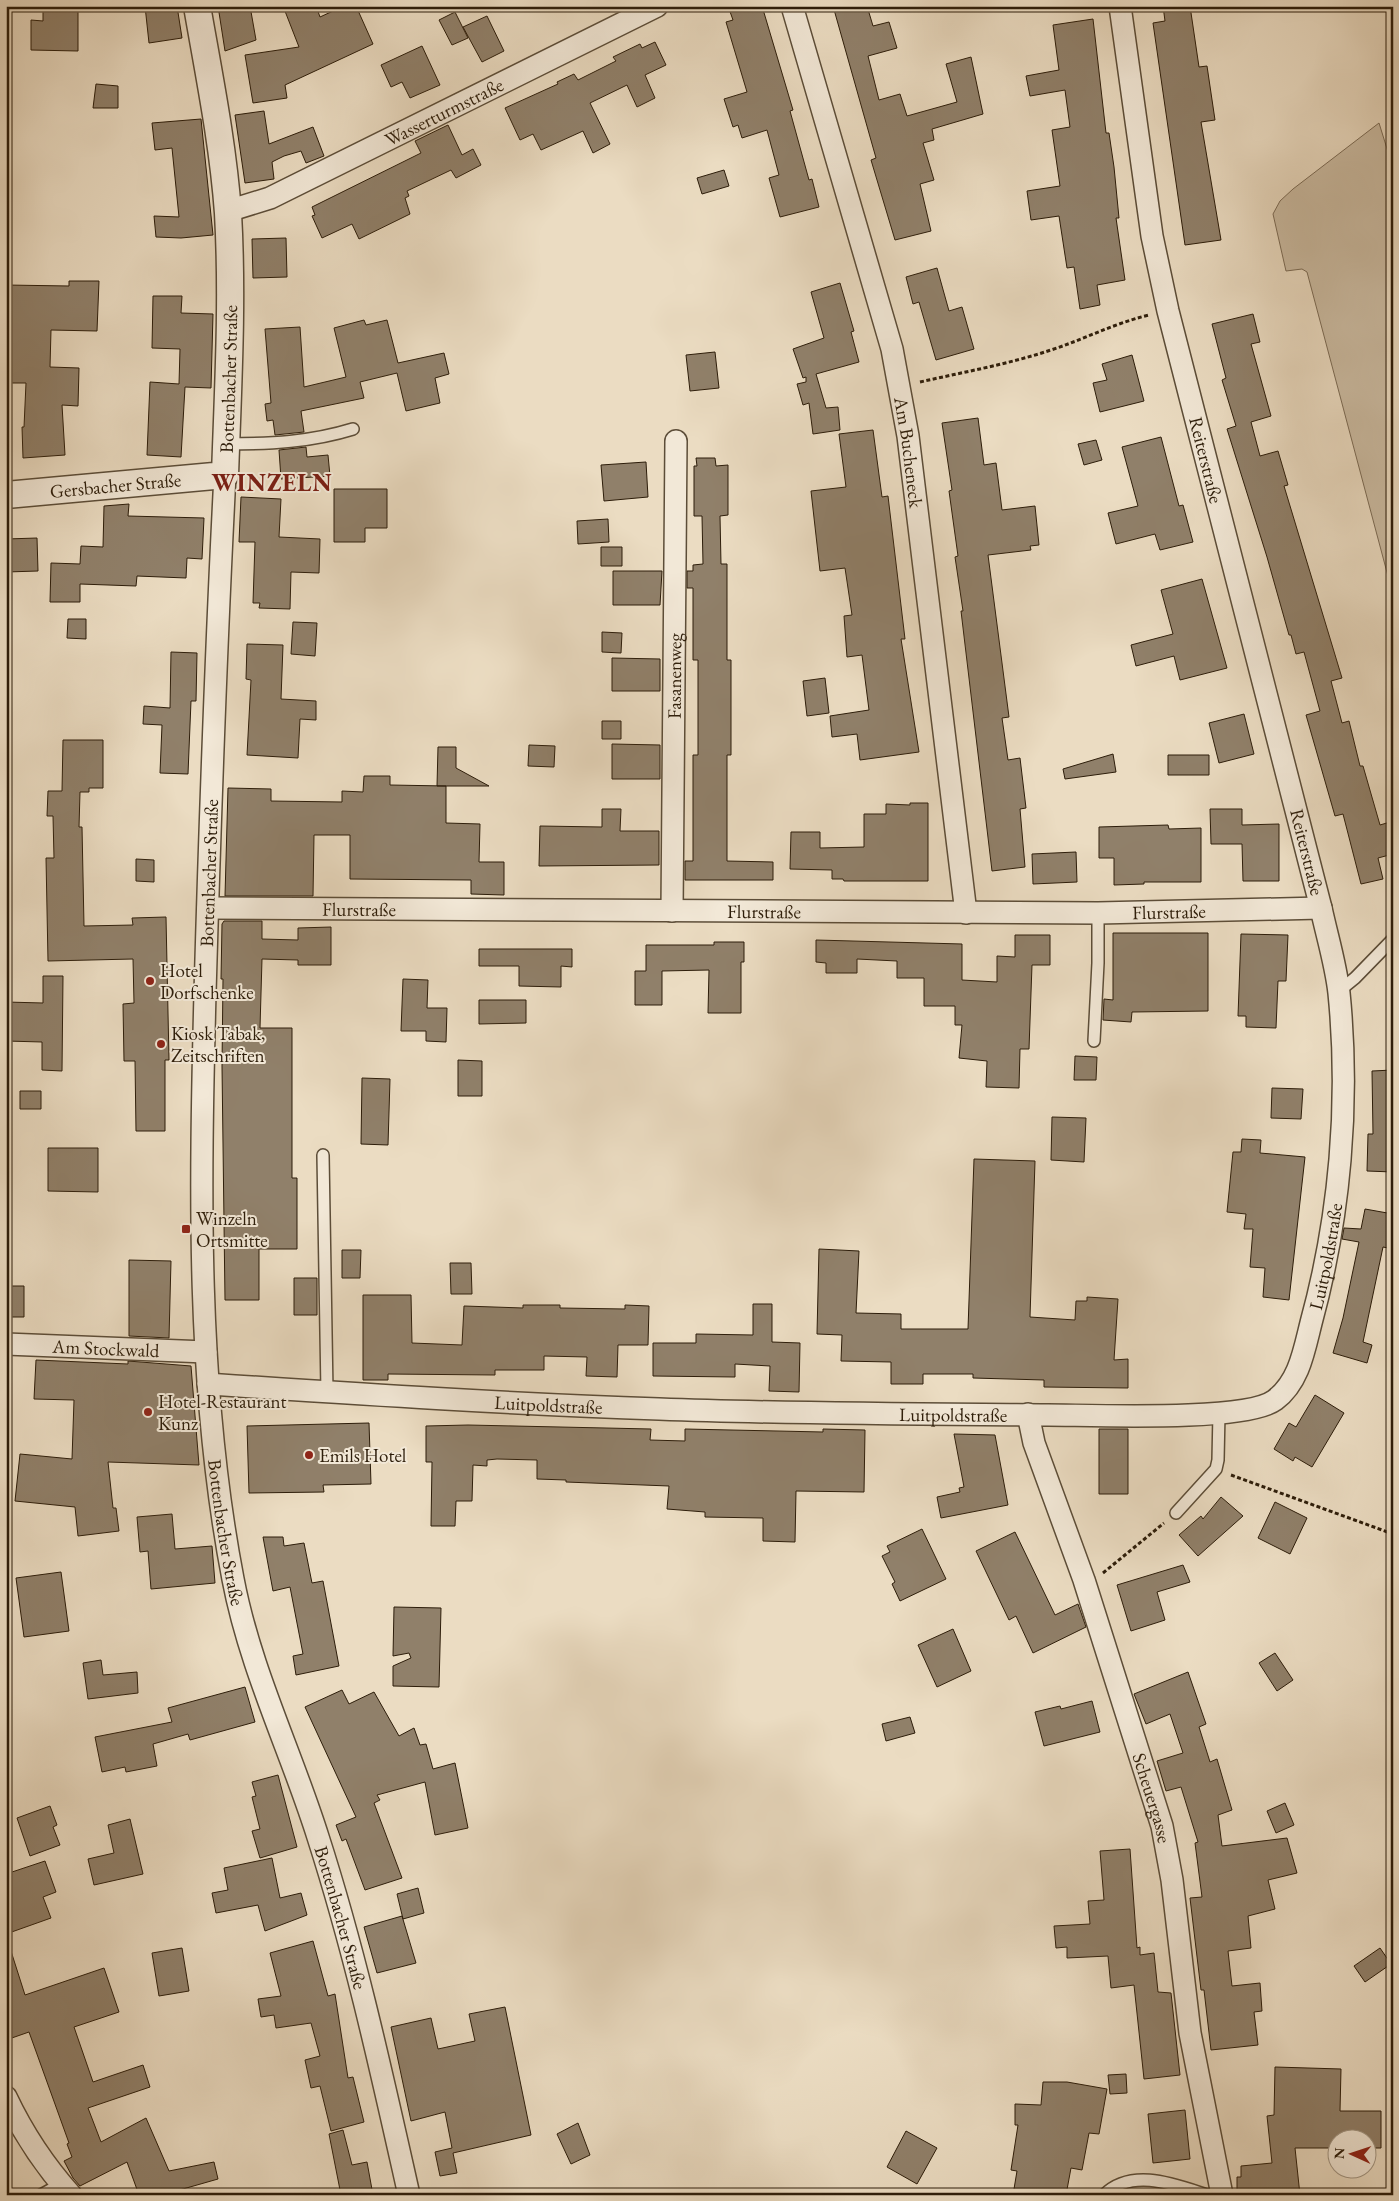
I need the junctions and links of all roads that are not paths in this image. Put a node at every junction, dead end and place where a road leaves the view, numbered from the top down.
1 (197, 6) edge
2 (657, 6) edge
3 (792, 6) edge
4 (1120, 6) edge
5 (228, 211) junction
6 (353, 429) dead end
7 (676, 442) dead end
8 (226, 444) junction
9 (225, 475) junction
10 (6, 495) edge
11 (208, 908) junction
12 (1321, 908) junction
13 (672, 911) junction
14 (966, 912) junction
15 (1098, 913) junction
16 (1393, 939) edge
17 (1339, 991) junction
18 (1094, 1041) dead end
19 (323, 1155) dead end
20 (6, 1344) edge
21 (206, 1352) junction
22 (208, 1384) junction
23 (328, 1392) junction
24 (1219, 1413) junction
25 (1028, 1414) junction
26 (1176, 1514) road end
27 (6, 2097) edge
28 (66, 2189) edge
29 (41, 2195) edge
30 (409, 2195) edge
31 (1104, 2195) edge
32 (1207, 2195) edge
33 (1222, 2195) edge

1 - 5 street, Bottenbacher Straße
2 - 5 street, Wasserturmstraße
3 - 14 street, Am Bucheneck
4 - 12 street, Reiterstraße
5 - 8 street, Bottenbacher Straße
6 - 8 lane
7 - 13 street, Fasanenweg
8 - 9 street, Bottenbacher Straße
9 - 10 street, Gersbacher Straße
9 - 11 street, Bottenbacher Straße
11 - 13 street, Flurstraße
11 - 21 street, Bottenbacher Straße
12 - 15 street, Flurstraße
12 - 17 street, Luitpoldstraße
13 - 14 street, Flurstraße
14 - 15 street, Flurstraße
15 - 18 lane
16 - 17 lane
17 - 24 street, Luitpoldstraße
19 - 23 lane
20 - 21 street, Am Stockwald
21 - 22 street, Bottenbacher Straße
22 - 23 street, Luitpoldstraße
22 - 30 street, Bottenbacher Straße
23 - 25 street, Luitpoldstraße
24 - 25 street, Luitpoldstraße
24 - 26 lane
25 - 33 street, Scheuergasse
27 - 28 street
28 - 29 lane
31 - 32 lane

